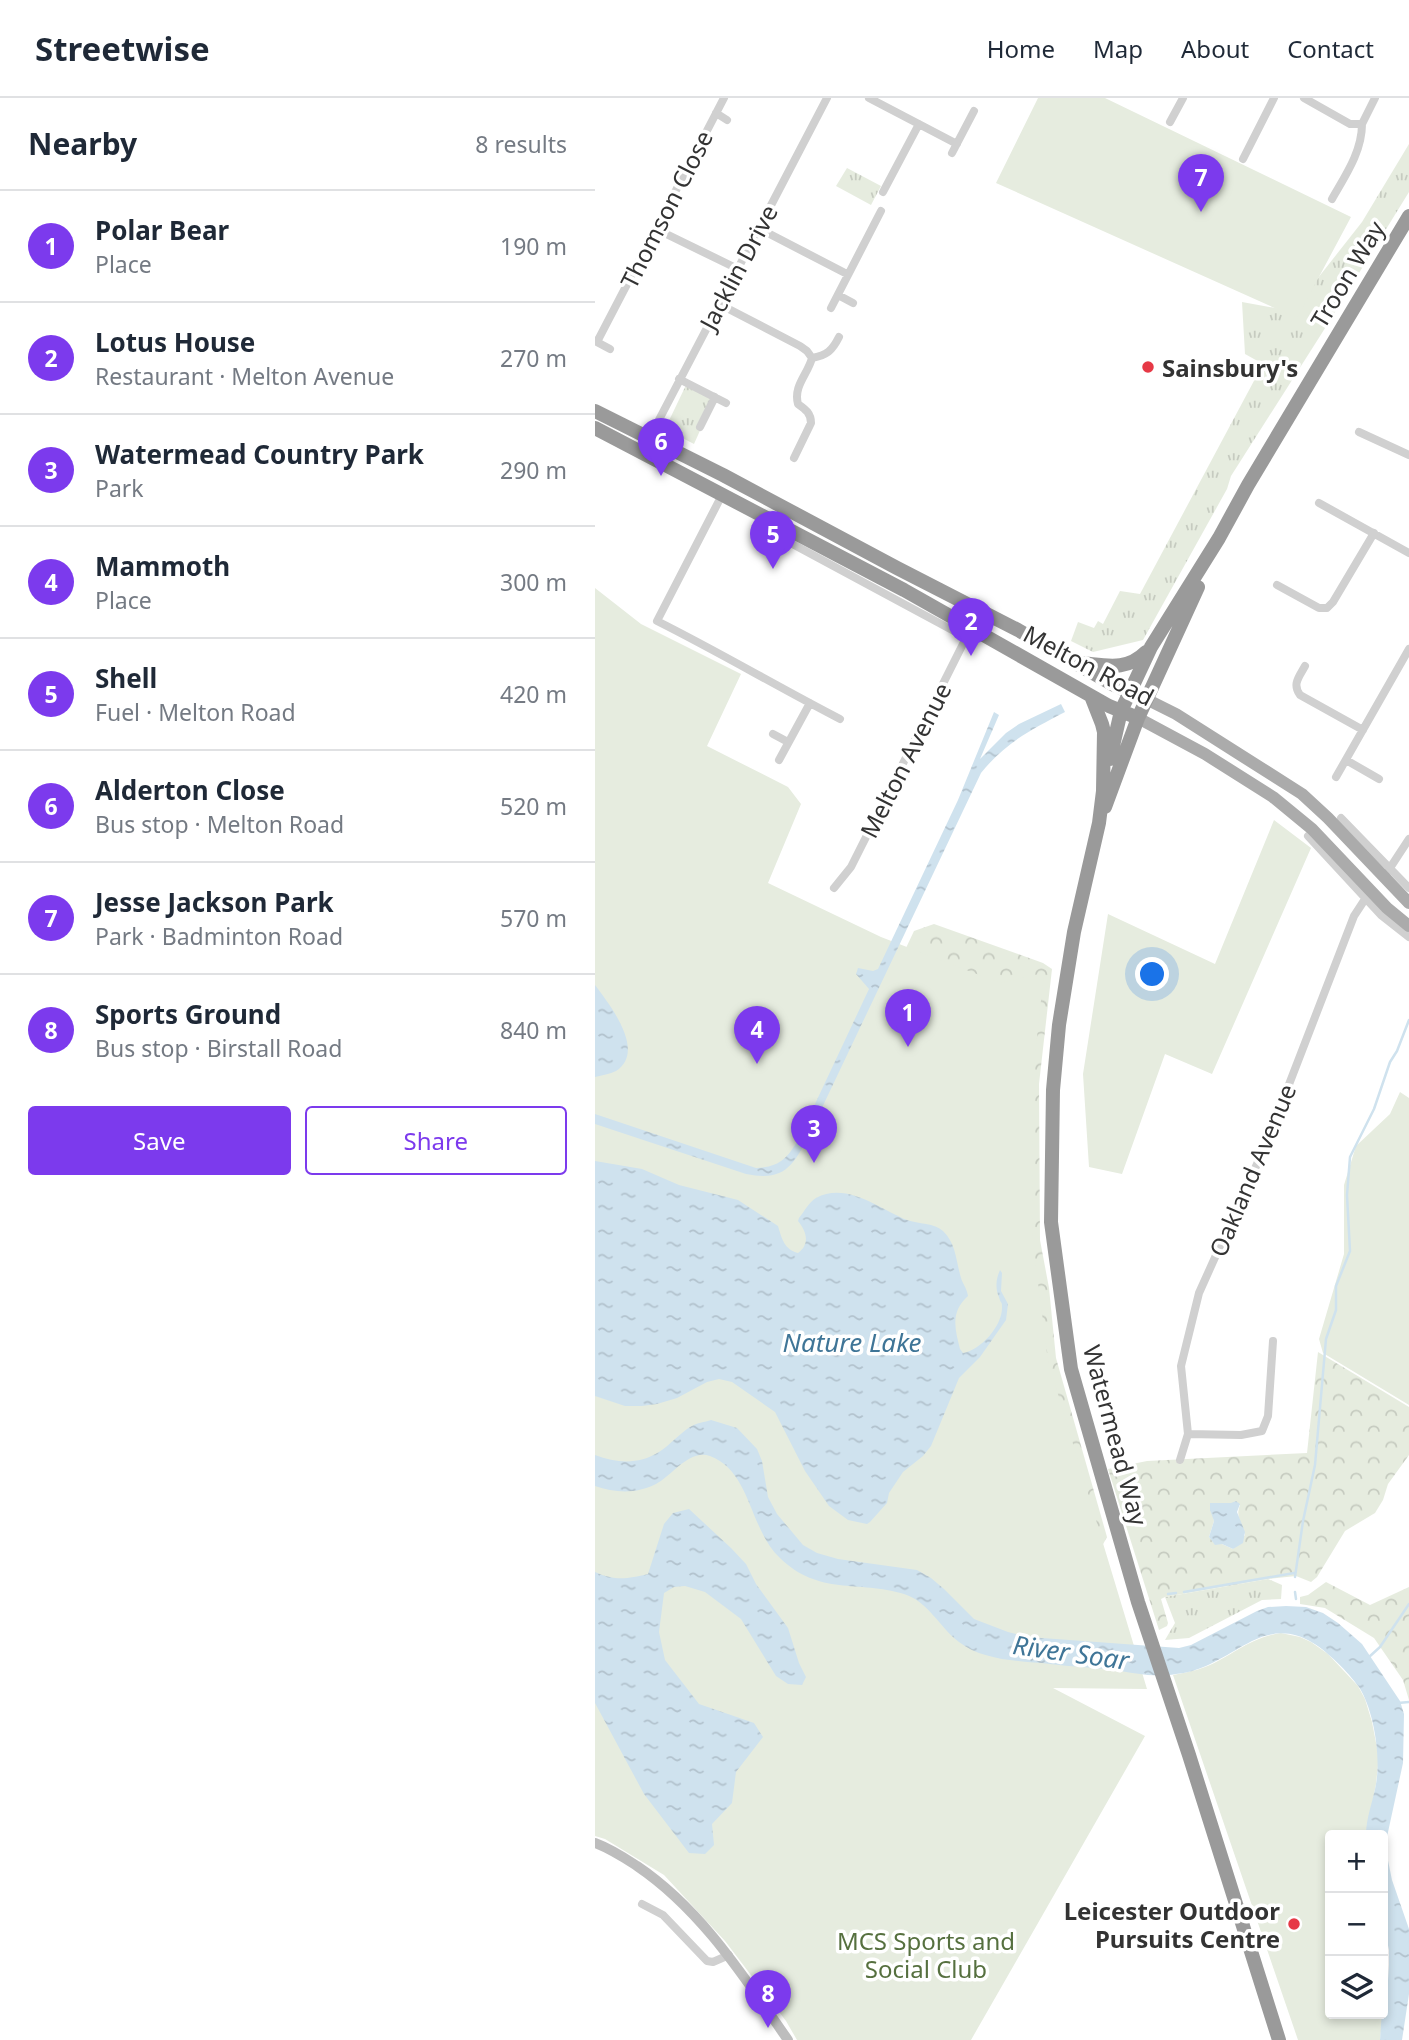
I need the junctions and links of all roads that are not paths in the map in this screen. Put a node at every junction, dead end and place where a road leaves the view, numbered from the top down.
1 (724, 98) edge
2 (827, 98) edge
3 (869, 98) edge
4 (1183, 98) edge
5 (1274, 98) edge
6 (1304, 98) edge
7 (1375, 98) edge
8 (974, 111) dead end
9 (716, 113) junction
10 (727, 120) dead end
11 (1170, 122) dead end
12 (919, 124) junction
13 (1362, 124) junction
14 (957, 144) junction
15 (952, 153) dead end
16 (1243, 159) dead end
17 (888, 181) junction
18 (1329, 183) dead end
19 (898, 186) dead end
20 (1338, 188) junction
21 (883, 191) dead end
22 (1332, 199) dead end
23 (881, 211) dead end
24 (1409, 216) edge
25 (758, 228) junction
26 (656, 229) junction
27 (737, 269) junction
28 (848, 274) junction
29 (838, 295) junction
30 (853, 303) dead end
31 (719, 304) junction
32 (831, 308) dead end
33 (839, 337) dead end
34 (596, 342) edge
35 (610, 349) dead end
36 (812, 358) junction
37 (679, 379) junction
38 (715, 397) junction
39 (726, 402) dead end
40 (600, 414) edge
41 (700, 427) dead end
42 (595, 428) edge
43 (1359, 432) dead end
44 (650, 437) junction
45 (640, 453) junction
46 (1409, 455) edge
47 (794, 458) dead end
48 (722, 495) junction
49 (1318, 503) dead end
50 (800, 515) junction
51 (1374, 533) junction
52 (1220, 538) junction
53 (819, 552) junction
54 (1409, 553) edge
55 (838, 556) junction
56 (899, 576) junction
57 (1277, 584) dead end
58 (932, 612) junction
59 (971, 628) junction
60 (954, 631) dead end
61 (1151, 647) junction
62 (1409, 649) edge
63 (1075, 663) junction
64 (1305, 666) dead end
65 (1129, 692) junction
66 (1091, 696) junction
67 (1146, 699) junction
68 (810, 703) junction
69 (1121, 711) junction
70 (1138, 718) junction
71 (840, 719) dead end
72 (1363, 730) junction
73 (773, 734) dead end
74 (788, 741) junction
75 (779, 760) dead end
76 (1346, 760) junction
77 (1336, 777) dead end
78 (1379, 779) dead end
79 (1103, 791) junction
80 (1324, 814) junction
81 (1341, 818) dead end
82 (1099, 823) junction
83 (1310, 832) junction
84 (1409, 839) edge
85 (1386, 872) junction
86 (834, 888) dead end
87 (1409, 888) edge
88 (1369, 893) junction
89 (1409, 903) edge
90 (1409, 926) edge
91 (1409, 937) edge
92 (1273, 1341) dead end
93 (1188, 1433) junction
94 (1180, 1460) dead end
95 (595, 1843) edge
96 (642, 1904) dead end
97 (729, 1955) junction
98 (788, 2040) edge
99 (1279, 2040) edge

1 - 9 street, Thomson Close
2 - 25 street, Jacklin Drive
3 - 12 street
4 - 11 street
5 - 16 street
6 - 13 street
7 - 13 street
8 - 14 street
9 - 10 street, Thomson Close
9 - 26 street, Thomson Close
12 - 14 street
12 - 17 street
13 - 20 street
14 - 15 street
17 - 19 street
17 - 21 street
18 - 20 street
20 - 22 street
23 - 28 street
24 - 52 highway, Troon Way
25 - 27 street, Jacklin Drive
25 - 28 street
26 - 27 street
26 - 34 street, Thomson Close
27 - 31 street, Jacklin Drive
28 - 29 street
29 - 30 street
29 - 32 street
31 - 36 street
31 - 37 street, Jacklin Drive
33 - 36 street
34 - 35 street, Thomson Close
36 - 47 street
37 - 38 street
37 - 44 street, Jacklin Drive
38 - 39 street
38 - 41 street
40 - 44 highway, Melton Road
40 - 45 highway, Melton Road
42 - 45 highway, Melton Road
43 - 46 street
44 - 50 highway, Melton Road
45 - 48 highway, Melton Road
48 - 53 highway, Melton Road
48 - 68 street
49 - 51 street
50 - 55 highway
50 - 56 highway, Melton Road
51 - 54 street
51 - 57 street
52 - 61 highway, Troon Way
52 - 67 highway, Troon Way
53 - 55 highway, Melton Road
53 - 58 street
55 - 56 highway, Melton Road
56 - 58 highway, Melton Road
56 - 63 highway, Melton Road
58 - 59 highway, Melton Road
58 - 60 street
59 - 66 highway, Melton Road
59 - 86 street, Melton Avenue
61 - 63 highway, Melton Road
61 - 65 highway, Troon Way
62 - 72 street
63 - 65 highway, Melton Road
64 - 72 street
65 - 67 highway, Melton Road
65 - 69 highway, Watermead Way
66 - 69 highway, Melton Road
66 - 79 highway, Watermead Way
67 - 70 highway, Watermead Way
67 - 80 main road, Melton Road
68 - 71 street
68 - 74 street
69 - 70 highway, Melton Road
69 - 79 highway, Watermead Way
70 - 82 highway, Watermead Way
70 - 83 main road, Melton Road
72 - 76 street
73 - 74 street
74 - 75 street
76 - 77 street
76 - 78 street
79 - 82 highway, Watermead Way
80 - 83 main road
80 - 85 main road, Melton Road
81 - 85 street
82 - 99 highway, Watermead Way
83 - 88 main road, Melton Road
84 - 85 street
85 - 87 street
85 - 89 main road, Melton Road
88 - 90 main road, Melton Road
88 - 91 street
88 - 93 street, Oakland Avenue
92 - 93 street
93 - 94 street, Oakland Avenue
95 - 97 street
96 - 97 street
97 - 98 street

